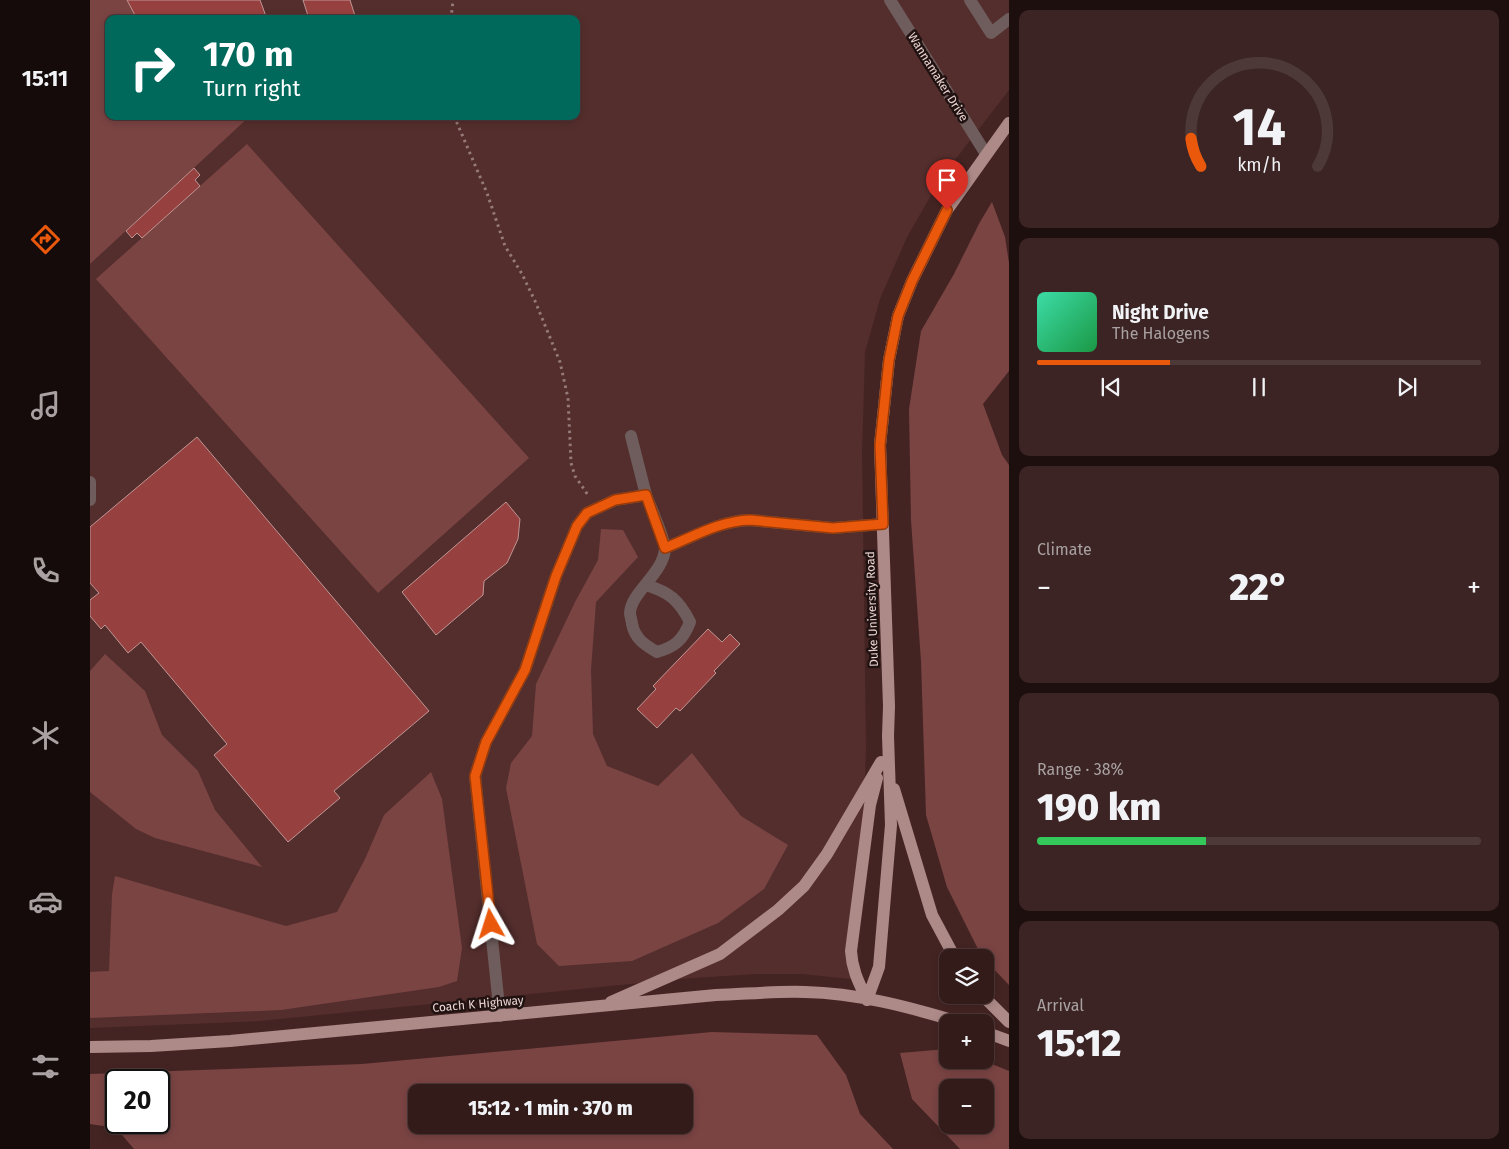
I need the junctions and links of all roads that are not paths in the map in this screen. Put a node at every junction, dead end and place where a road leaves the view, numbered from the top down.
1 (890, 0) edge
2 (970, 0) edge
3 (1009, 19) edge
4 (1009, 123) edge
5 (986, 154) junction
6 (631, 436) dead end
7 (90, 482) edge
8 (646, 495) junction
9 (90, 500) edge
10 (883, 524) junction
11 (665, 548) junction
12 (646, 585) junction
13 (885, 767) junction
14 (950, 949) edge
15 (867, 1000) junction
16 (991, 1004) edge
17 (600, 1007) junction
18 (500, 1016) junction
19 (939, 1016) edge
20 (1009, 1022) edge
21 (994, 1035) edge
22 (1009, 1041) edge
23 (90, 1047) edge

1 - 5 street, Wannamaker Drive
2 - 3 street
4 - 5 main road, Duke University Road
5 - 10 main road, Duke University Road
6 - 8 street
7 - 9 street
8 - 11 street
8 - 18 street
10 - 11 street
10 - 13 main road, Duke University Road
11 - 12 street
12 - 12 street
13 - 14 main road
13 - 15 main road, Duke University Road
13 - 15 main road, Duke University Road
13 - 17 main road
15 - 17 main road, Coach K Highway
15 - 19 main road, Coach K Highway
16 - 20 main road
17 - 18 main road, Coach K Highway
18 - 23 main road, Coach K Highway
21 - 22 main road

